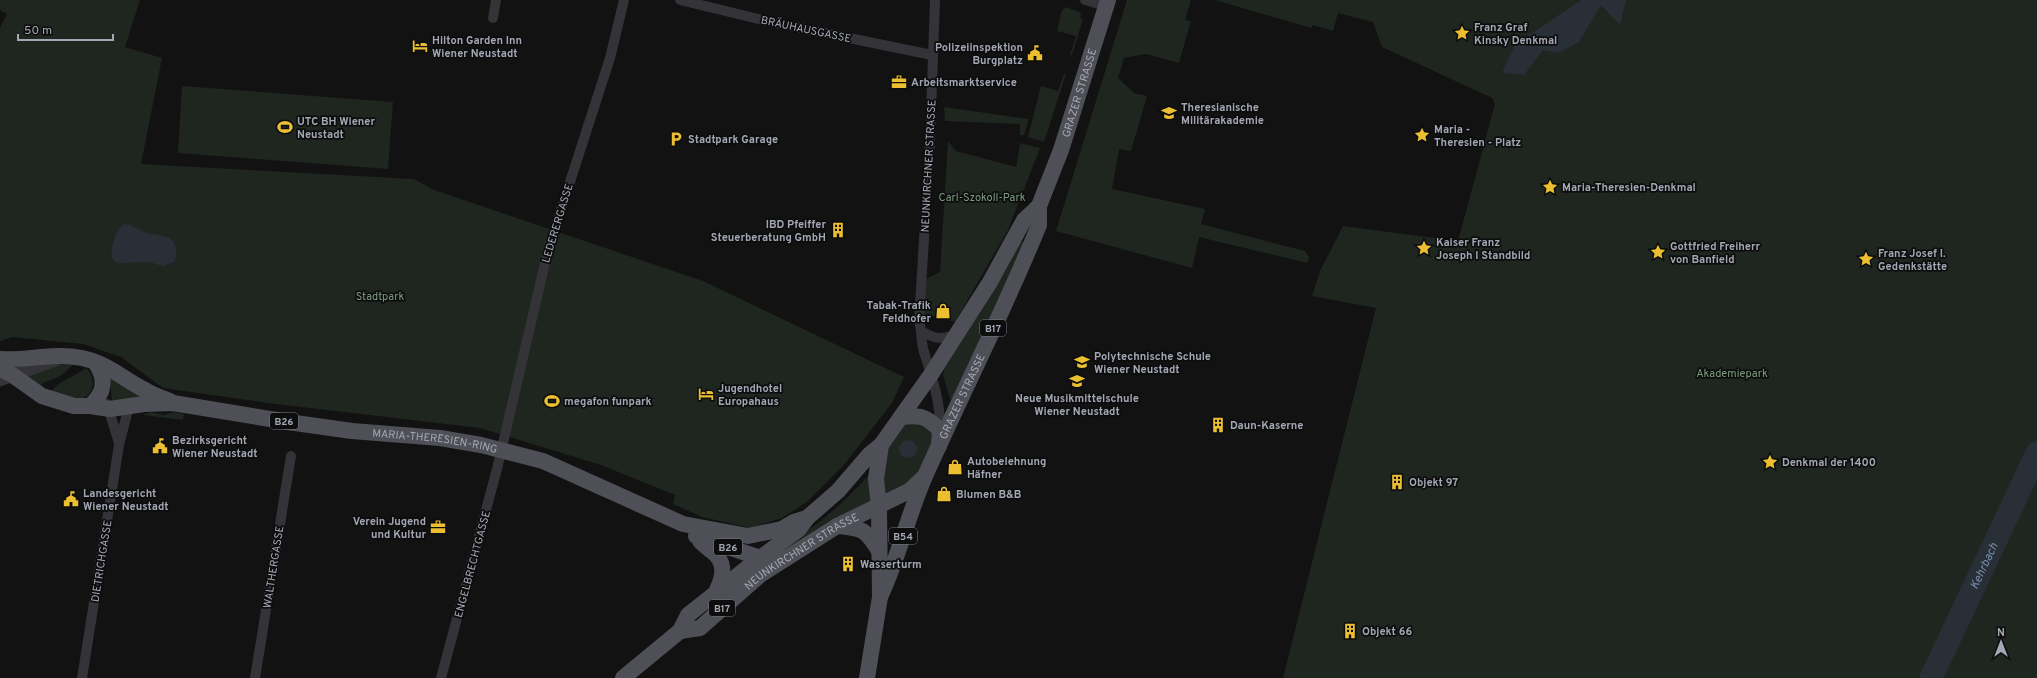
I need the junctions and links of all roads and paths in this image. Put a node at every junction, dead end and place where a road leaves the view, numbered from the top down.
1 (496, 0) edge
2 (624, 0) edge
3 (680, 0) edge
4 (934, 0) edge
5 (1086, 0) edge
6 (1107, 3) edge
7 (493, 18) dead end
8 (932, 55) junction
9 (1039, 206) junction
10 (922, 332) junction
11 (956, 334) junction
12 (60, 356) junction
13 (0, 359) edge
14 (95, 362) junction
15 (932, 373) junction
16 (4, 374) edge
17 (101, 393) junction
18 (173, 403) junction
19 (90, 406) junction
20 (129, 406) junction
21 (110, 409) junction
22 (901, 417) junction
23 (940, 430) junction
24 (119, 445) junction
25 (881, 445) junction
26 (939, 447) junction
27 (502, 450) junction
28 (291, 456) dead end
29 (925, 475) junction
30 (879, 507) junction
31 (807, 518) junction
32 (683, 524) junction
33 (837, 526) junction
34 (696, 536) junction
35 (748, 536) junction
36 (879, 551) junction
37 (788, 558) junction
38 (759, 559) junction
39 (760, 576) junction
40 (717, 590) junction
41 (880, 597) junction
42 (680, 631) junction
43 (629, 676) edge
44 (82, 678) edge
45 (255, 678) edge
46 (441, 678) edge
47 (867, 678) edge

1 - 7 street
2 - 27 street, LEDERERGASSE
3 - 8 street, BRÄUHAUSGASSE
4 - 8 street, NEUNKIRCHNER STRASSE
5 - 6 street
6 - 9 main road, GRAZER STRASSE / B17
8 - 10 street, NEUNKIRCHNER STRASSE
9 - 11 main road, GRAZER STRASSE / B17
9 - 26 main road, GRAZER STRASSE / B17
10 - 11 street
10 - 15 street, NEUNKIRCHNER STRASSE
11 - 15 main road, GRAZER STRASSE / B17
12 - 13 main road, B26
12 - 14 main road, B26
12 - 16 street
14 - 17 main road
14 - 18 main road, B26
15 - 22 main road, GRAZER STRASSE / B17
15 - 23 street, NEUNKIRCHNER STRASSE
16 - 19 main road, B26
17 - 19 main road
17 - 21 street, DIETRICHGASSE
18 - 20 main road, B26
18 - 27 main road, MARIA-THERESIEN-RING / B26
19 - 21 main road, B26
20 - 21 main road, B26
20 - 24 street, DIETRICHGASSE
21 - 24 street, DIETRICHGASSE
22 - 23 main road
22 - 25 main road, GRAZER STRASSE / B17
23 - 26 main road
24 - 44 street, DIETRICHGASSE
25 - 30 main road
25 - 31 main road, NEUNKIRCHNER STRASSE / B17
26 - 29 main road, GRAZER STRASSE / B17
27 - 32 main road, MARIA-THERESIEN-RING / B26
27 - 46 street, ENGELBRECHTGASSE
28 - 45 street, WALTHERGASSE
29 - 30 main road, NEUNKIRCHNER STRASSE / B17
29 - 41 main road, B54
30 - 33 main road, NEUNKIRCHNER STRASSE / B17
30 - 36 main road, B54
31 - 35 main road, B26
31 - 38 main road, NEUNKIRCHNER STRASSE / B17
32 - 34 main road, B26
32 - 35 main road, B26
33 - 36 main road, B54
33 - 37 main road, NEUNKIRCHNER STRASSE / B17
34 - 38 main road, B26
34 - 40 main road, B26
35 - 38 main road, B26
36 - 41 main road, B54
37 - 38 main road, B26
37 - 39 main road, NEUNKIRCHNER STRASSE / B17
38 - 39 main road, B26
38 - 40 main road, NEUNKIRCHNER STRASSE / B17
39 - 42 main road, NEUNKIRCHNER STRASSE / B17
40 - 42 main road, NEUNKIRCHNER STRASSE / B17
41 - 47 main road, B54
42 - 43 main road, NEUNKIRCHNER STRASSE / B17

